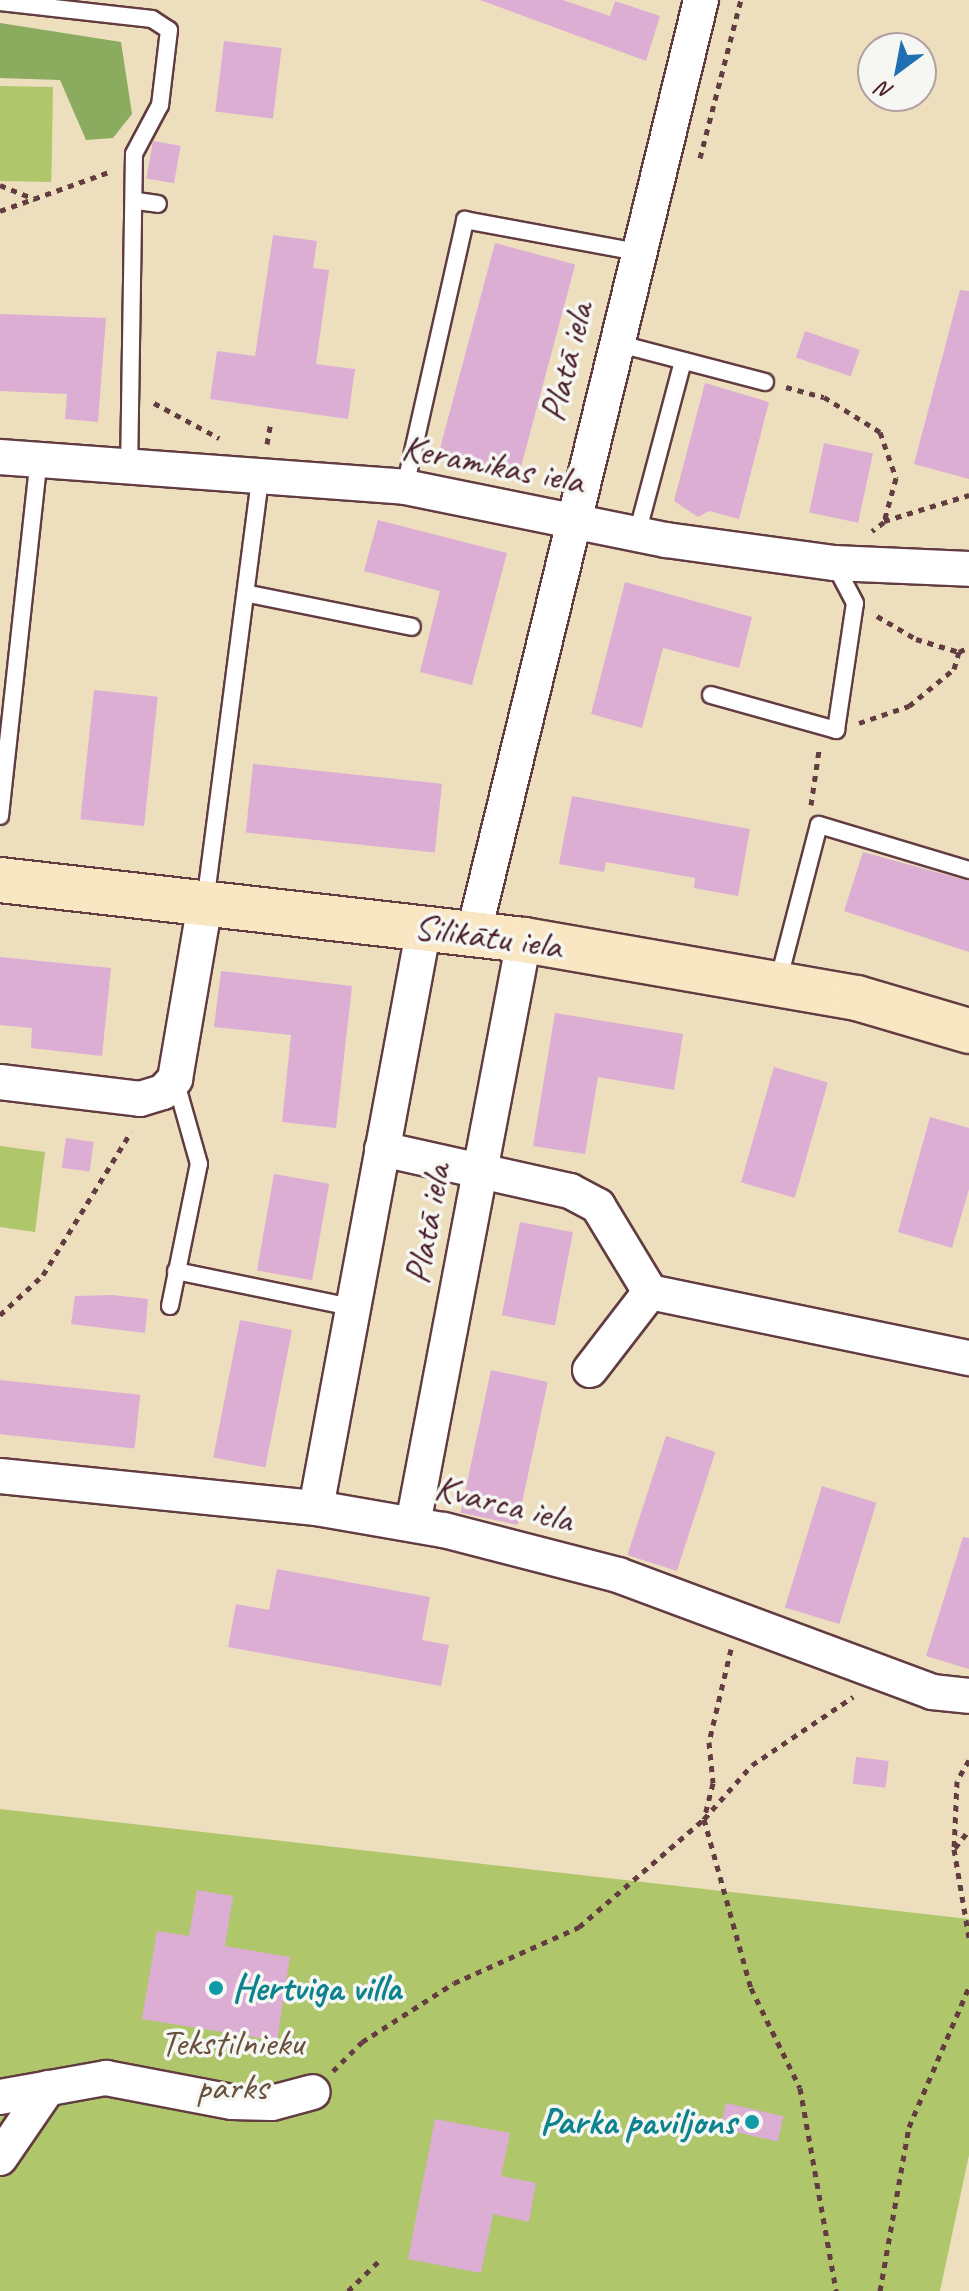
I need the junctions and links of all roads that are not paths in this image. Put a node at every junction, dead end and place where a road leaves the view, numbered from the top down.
1 (701, 0) edge
2 (0, 2) edge
3 (137, 201) junction
4 (158, 204) dead end
5 (637, 252) junction
6 (614, 343) junction
7 (683, 361) junction
8 (765, 382) road end
9 (0, 457) edge
10 (260, 458) junction
11 (39, 459) junction
12 (129, 464) junction
13 (405, 487) junction
14 (569, 522) junction
15 (637, 534) junction
16 (834, 563) junction
17 (969, 569) edge
18 (249, 594) junction
19 (412, 627) dead end
20 (711, 695) dead end
21 (0, 816) edge
22 (969, 870) edge
23 (0, 880) edge
24 (205, 903) junction
25 (424, 927) junction
26 (474, 932) junction
27 (524, 940) junction
28 (778, 983) junction
29 (969, 1031) edge
30 (175, 1079) junction
31 (0, 1082) edge
32 (382, 1149) junction
33 (480, 1169) junction
34 (176, 1271) junction
35 (650, 1292) junction
36 (170, 1306) dead end
37 (352, 1307) junction
38 (969, 1358) edge
39 (590, 1370) dead end
40 (0, 1476) edge
41 (316, 1508) junction
42 (413, 1524) junction
43 (969, 1696) edge
44 (48, 2088) junction
45 (313, 2092) road end
46 (0, 2097) edge
47 (0, 2158) edge

1 - 5 street, Platā iela
2 - 3 lane
3 - 4 lane
3 - 12 lane
5 - 6 street, Platā iela
5 - 13 lane
6 - 7 lane
6 - 14 street, Platā iela
7 - 8 lane
7 - 15 lane
9 - 11 street, Keramikas iela
10 - 12 street, Keramikas iela
10 - 13 street, Keramikas iela
10 - 18 lane
11 - 12 street, Keramikas iela
11 - 21 lane
13 - 14 street, Keramikas iela
14 - 15 street, Keramikas iela
14 - 26 street, Platā iela
15 - 16 street, Keramikas iela
16 - 17 street, Keramikas iela
16 - 20 lane
18 - 19 lane
18 - 24 lane
22 - 28 lane
23 - 24 main road, Silikātu iela
24 - 25 main road, Silikātu iela
24 - 30 street
25 - 26 main road, Silikātu iela
25 - 32 street, Platā iela
26 - 27 main road, Silikātu iela
27 - 28 main road, Silikātu iela
27 - 33 street, Platā iela
28 - 29 main road, Silikātu iela
30 - 31 street
30 - 34 lane
32 - 33 street
32 - 37 street, Platā iela
33 - 35 street
33 - 42 street, Platā iela
34 - 36 lane
34 - 37 lane
35 - 38 street
35 - 39 street
37 - 41 street, Platā iela
40 - 41 street, Kvarca iela
41 - 42 street, Kvarca iela
42 - 43 street, Kvarca iela
44 - 45 street
44 - 46 street
44 - 47 street

